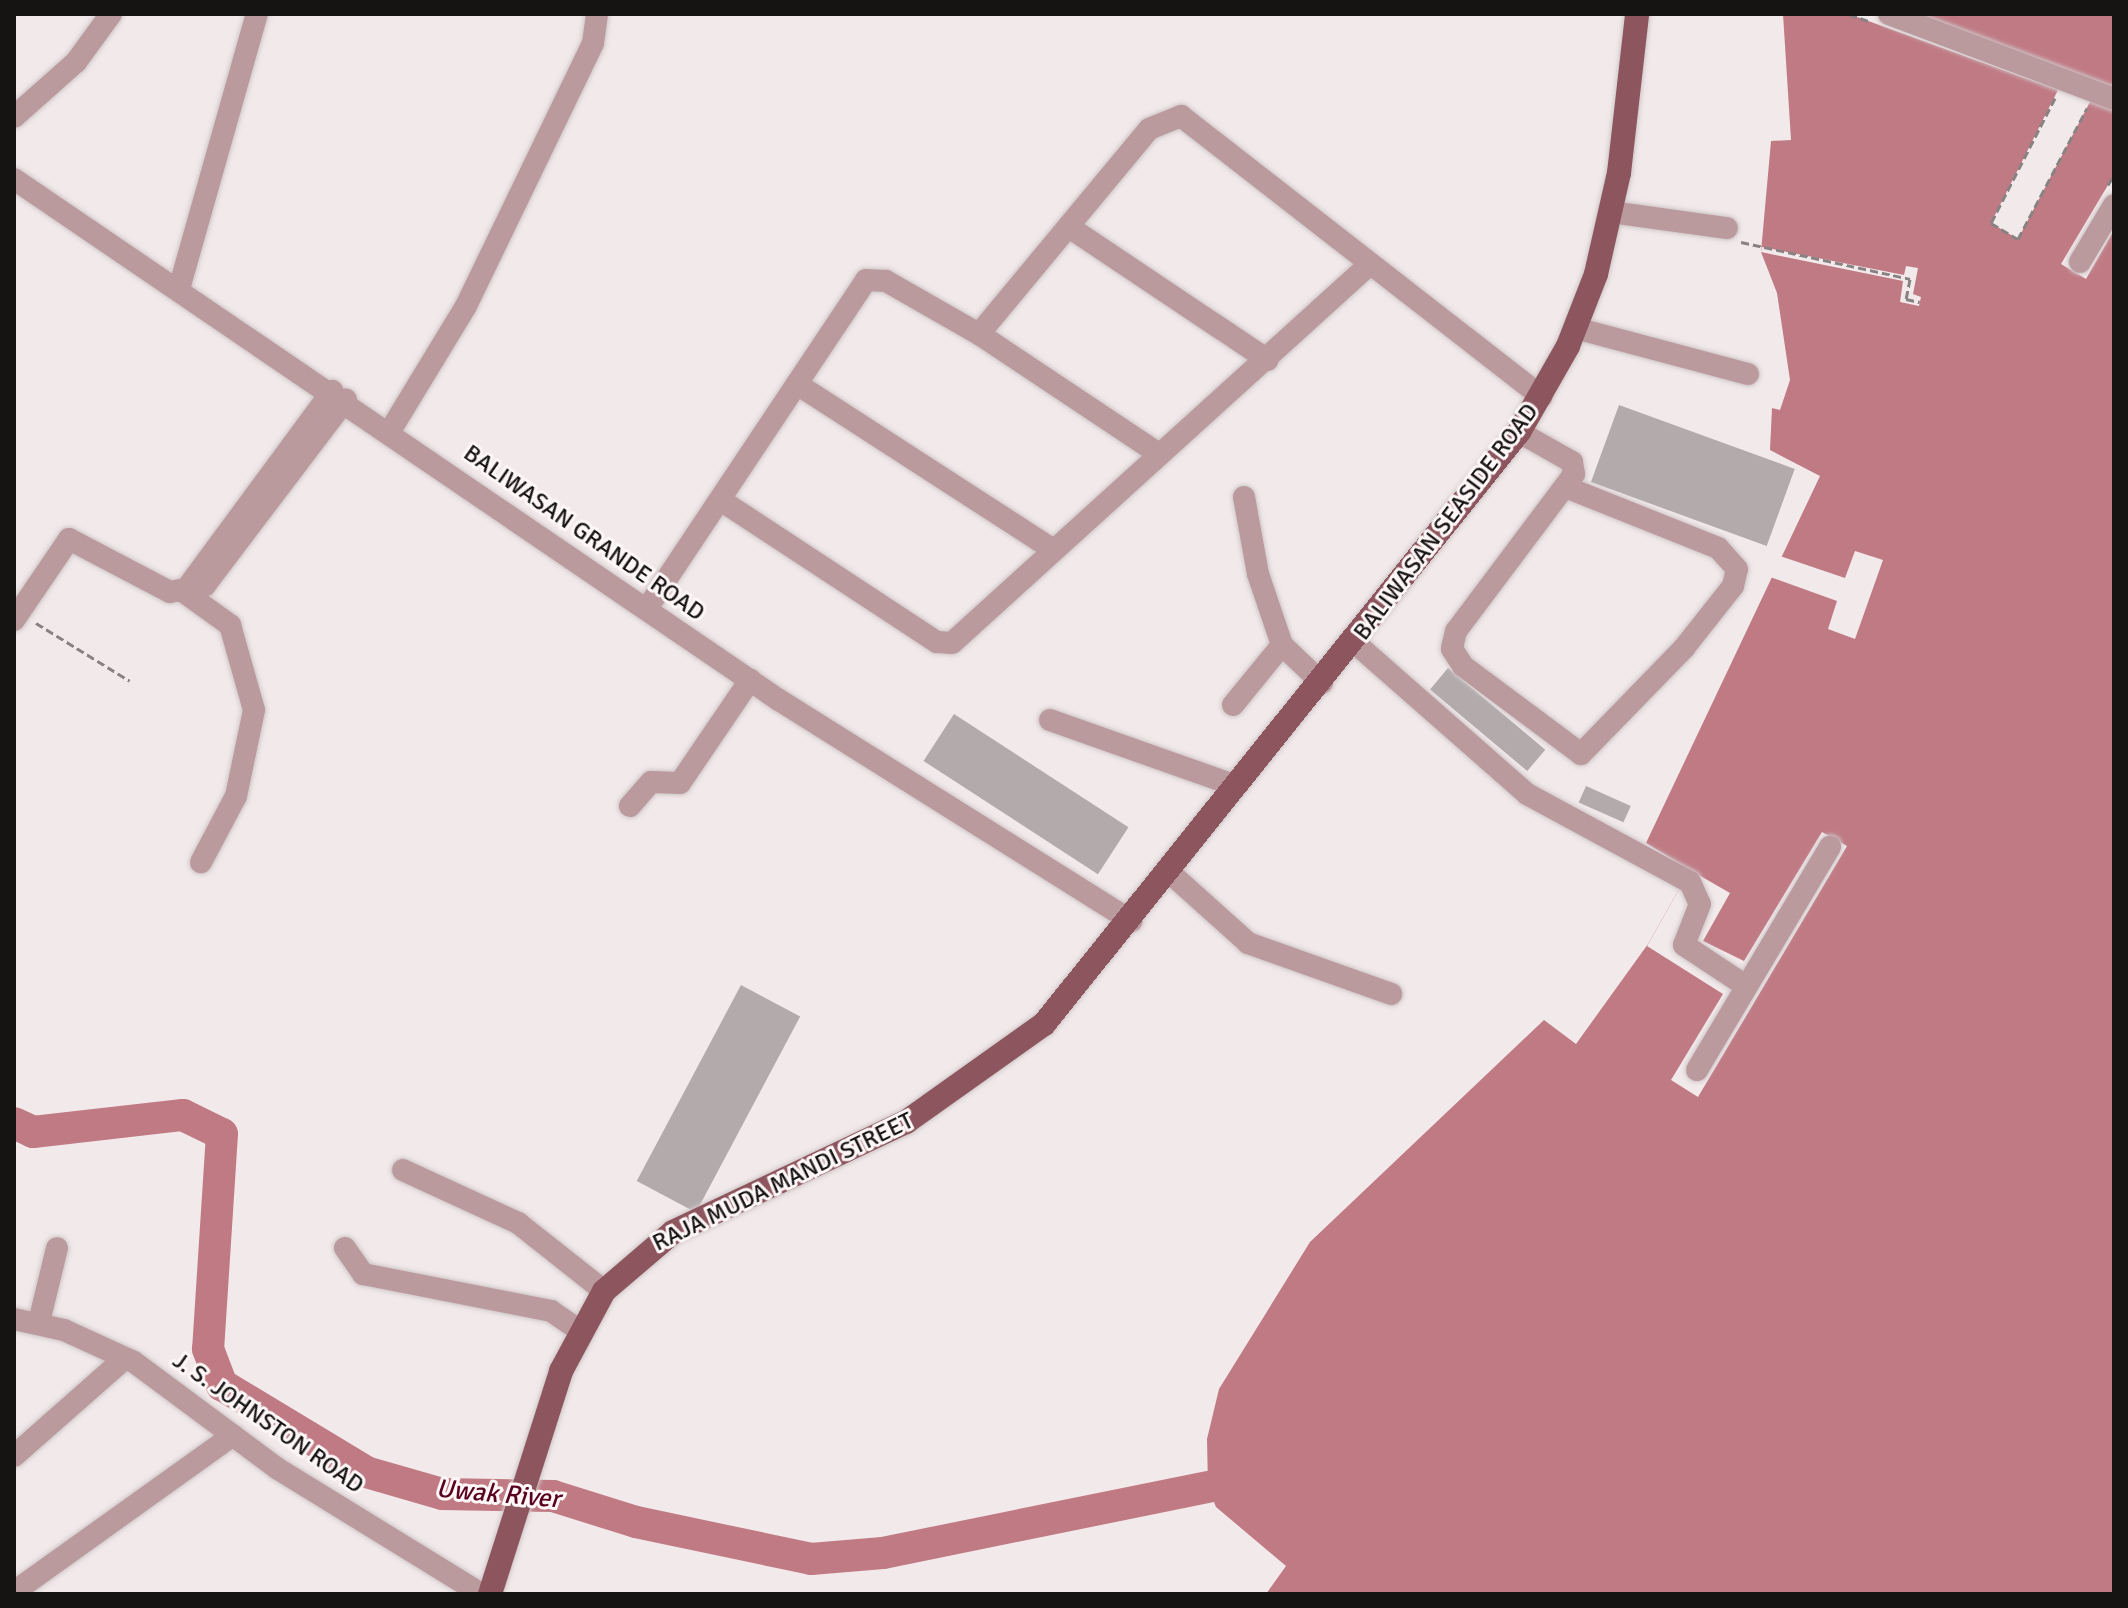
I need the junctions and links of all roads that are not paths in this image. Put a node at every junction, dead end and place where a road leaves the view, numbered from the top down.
1 (111, 14) edge
2 (257, 14) edge
3 (597, 14) edge
4 (1637, 14) edge
5 (1884, 20) edge
6 (2103, 99) edge
7 (14, 117) edge
8 (14, 179) edge
9 (2114, 205) edge
10 (1611, 212) junction
11 (1069, 227) junction
12 (1727, 228) road end
13 (2080, 262) dead end
14 (1370, 264) junction
15 (179, 289) junction
16 (1575, 328) junction
17 (979, 334) junction
18 (1268, 360) junction
19 (1748, 374) dead end
20 (797, 384) junction
21 (339, 395) junction
22 (1542, 397) junction
23 (390, 431) junction
24 (1519, 432) junction
25 (1159, 454) junction
26 (1568, 488) junction
27 (1244, 497) dead end
28 (722, 501) junction
29 (1052, 549) junction
30 (184, 592) junction
31 (19, 602) edge
32 (648, 607) junction
33 (1354, 642) junction
34 (1282, 645) junction
35 (750, 680) junction
36 (1322, 683) junction
37 (1233, 705) dead end
38 (1050, 720) dead end
39 (1236, 786) junction
40 (630, 806) dead end
41 (1830, 847) dead end
42 (201, 862) dead end
43 (1169, 872) junction
44 (1131, 921) junction
45 (1746, 986) junction
46 (1391, 994) dead end
47 (1697, 1070) dead end
48 (403, 1170) dead end
49 (57, 1248) dead end
50 (345, 1248) dead end
51 (604, 1291) junction
52 (14, 1319) edge
53 (39, 1322) junction
54 (579, 1330) junction
55 (125, 1358) junction
56 (233, 1435) junction
57 (14, 1456) edge
58 (14, 1592) edge
59 (481, 1594) edge
60 (490, 1594) edge

1 - 7 street
2 - 15 street
3 - 23 street
4 - 10 main road, BALIWASAN SEASIDE ROAD
5 - 6 street
8 - 15 street, BALIWASAN GRANDE ROAD
9 - 13 street
10 - 12 street
10 - 16 main road, BALIWASAN SEASIDE ROAD
11 - 14 street
11 - 17 street
11 - 18 street
14 - 18 street
14 - 22 street
15 - 21 street, BALIWASAN GRANDE ROAD
16 - 19 street
16 - 22 main road, BALIWASAN SEASIDE ROAD
17 - 20 street
17 - 25 street
18 - 25 street
20 - 28 street
20 - 29 street
21 - 23 street, BALIWASAN GRANDE ROAD
21 - 30 street
22 - 24 main road, BALIWASAN SEASIDE ROAD
23 - 32 street, BALIWASAN GRANDE ROAD
24 - 26 street
24 - 33 main road, BALIWASAN SEASIDE ROAD
25 - 29 street
26 - 26 street
27 - 34 street
28 - 29 street
28 - 32 street
30 - 31 street
30 - 42 street
32 - 35 street, BALIWASAN GRANDE ROAD
33 - 36 main road, BALIWASAN SEASIDE ROAD
33 - 45 street
34 - 36 street
34 - 37 street
35 - 40 street
35 - 44 street, BALIWASAN GRANDE ROAD
36 - 39 main road, BALIWASAN SEASIDE ROAD
38 - 39 street
39 - 43 main road, BALIWASAN SEASIDE ROAD
41 - 45 street
43 - 44 main road, BALIWASAN SEASIDE ROAD
43 - 46 street
44 - 51 main road, RAJA MUDA MANDI STREET
45 - 47 street
48 - 51 street
49 - 53 street
50 - 54 street
51 - 54 main road, RAJA MUDA MANDI STREET
52 - 53 street, J. S. JOHNSTON ROAD
53 - 55 street, J. S. JOHNSTON ROAD
54 - 60 main road, RAJA MUDA MANDI STREET
55 - 56 street, J. S. JOHNSTON ROAD
55 - 57 street
56 - 58 street
56 - 59 street, J. S. JOHNSTON ROAD

